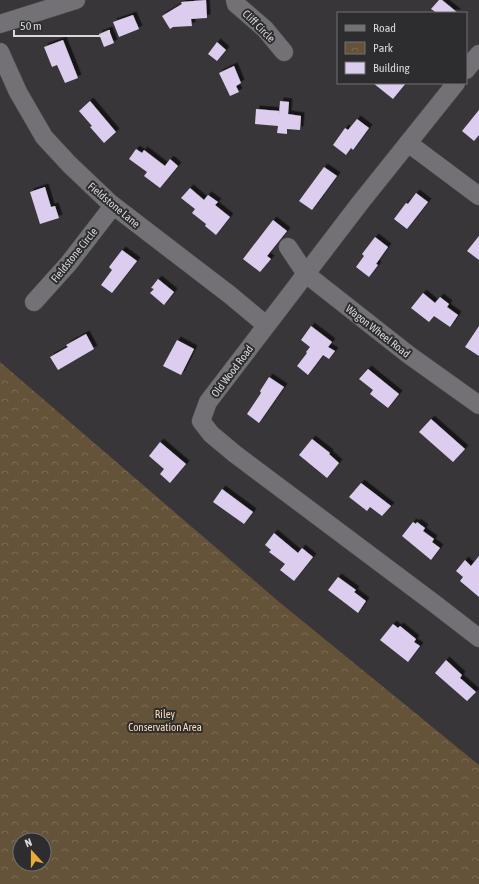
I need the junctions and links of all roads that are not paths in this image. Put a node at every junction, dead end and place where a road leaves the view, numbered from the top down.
1 (76, 0) edge
2 (235, 0) edge
3 (0, 24) edge
4 (0, 52) edge
5 (284, 52) dead end
6 (479, 54) edge
7 (467, 69) edge
8 (455, 84) edge
9 (408, 142) junction
10 (479, 196) edge
11 (113, 206) junction
12 (288, 247) dead end
13 (306, 274) junction
14 (34, 302) dead end
15 (266, 325) junction
16 (479, 405) edge
17 (479, 638) edge

1 - 3 street
2 - 5 street, Cliff Circle
4 - 11 street, Fieldstone Lane
6 - 7 street
8 - 9 street, Old Wood Road
9 - 10 street
9 - 13 street, Old Wood Road
11 - 14 street, Fieldstone Circle
11 - 15 street, Fieldstone Lane
12 - 13 street, Wagon Wheel Road
13 - 15 street, Old Wood Road
13 - 16 street, Wagon Wheel Road
15 - 17 street, Old Wood Road

